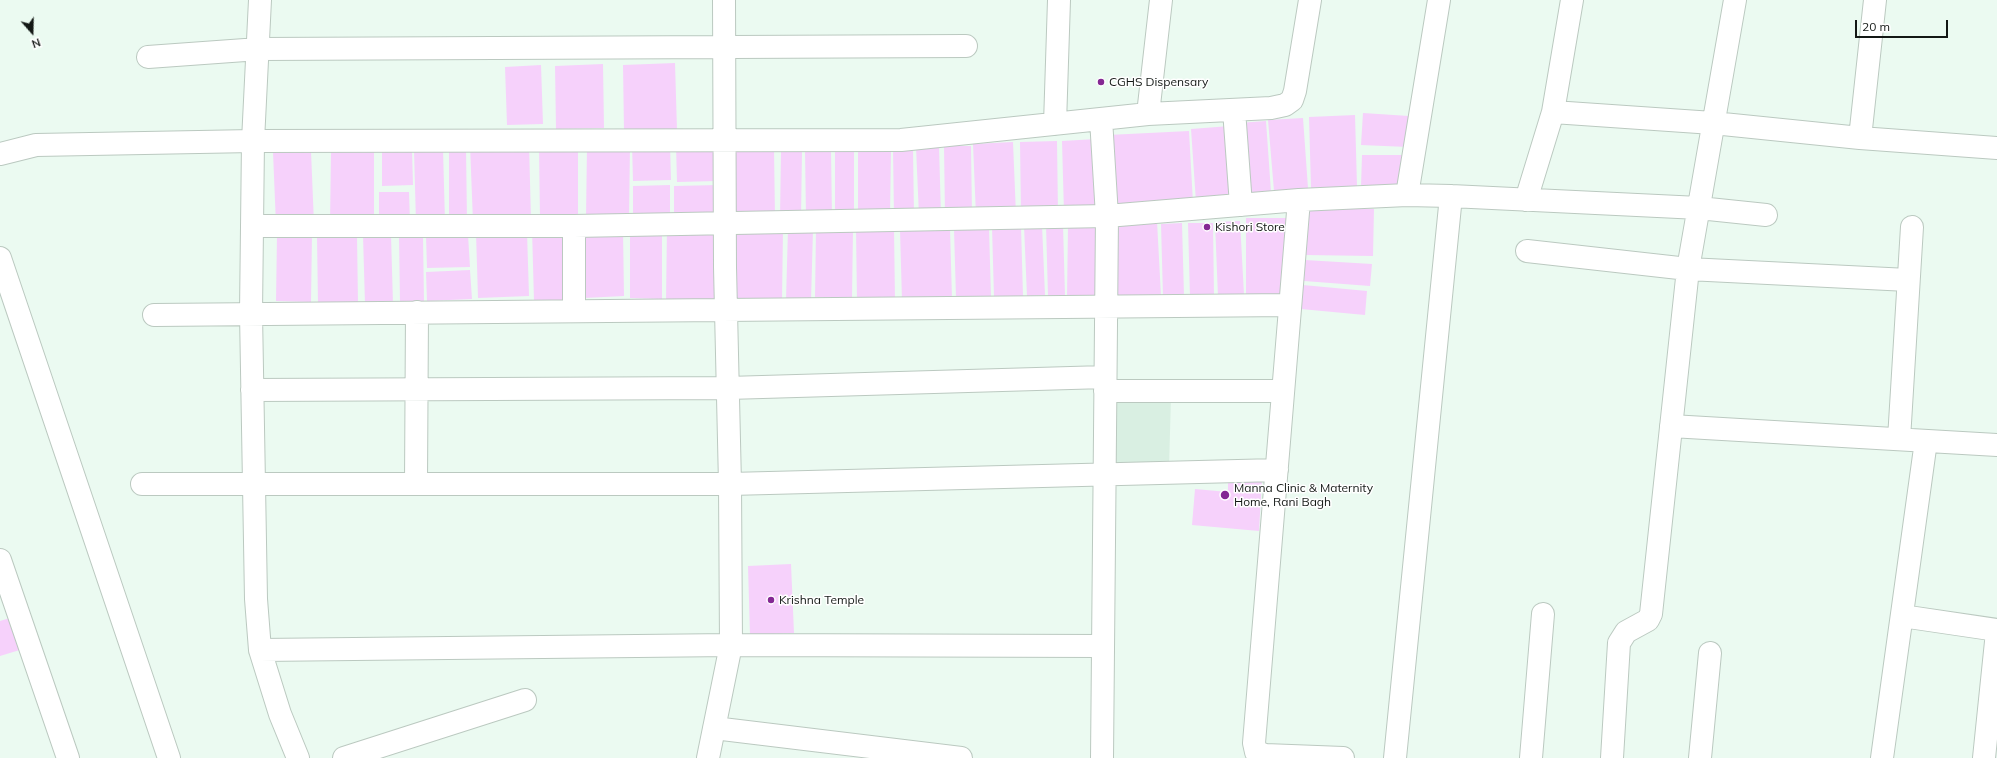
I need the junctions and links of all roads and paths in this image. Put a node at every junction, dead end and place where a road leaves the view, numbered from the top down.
1 (260, 0) edge
2 (724, 0) edge
3 (1059, 0) edge
4 (1161, 0) edge
5 (1310, 0) edge
6 (1438, 0) edge
7 (1572, 0) edge
8 (1735, 0) edge
9 (1875, 0) edge
10 (966, 46) dead end
11 (724, 47) junction
12 (259, 49) junction
13 (148, 57) dead end
14 (1234, 110) junction
15 (1553, 112) junction
16 (1148, 114) junction
17 (1101, 119) junction
18 (1714, 123) junction
19 (1055, 124) junction
20 (1860, 138) junction
21 (253, 141) junction
22 (725, 141) junction
23 (1997, 148) edge
24 (0, 154) edge
25 (1408, 195) junction
26 (1451, 196) junction
27 (1299, 200) junction
28 (1526, 200) junction
29 (1241, 205) junction
30 (1699, 208) junction
31 (1766, 215) dead end
32 (1106, 216) junction
33 (725, 223) junction
34 (252, 226) junction
35 (574, 226) junction
36 (1912, 227) dead end
37 (1528, 251) dead end
38 (0, 258) edge
39 (1688, 269) junction
40 (1908, 280) junction
41 (1290, 305) junction
42 (1105, 306) junction
43 (574, 310) junction
44 (727, 311) junction
45 (417, 312) junction
46 (251, 313) junction
47 (154, 315) dead end
48 (1105, 384) junction
49 (728, 388) junction
50 (252, 390) junction
51 (416, 390) junction
52 (1283, 391) junction
53 (1671, 426) junction
54 (1898, 439) junction
55 (1926, 441) junction
56 (1997, 445) edge
57 (1277, 470) junction
58 (1104, 474) junction
59 (253, 483) junction
60 (416, 483) junction
61 (142, 484) dead end
62 (730, 484) junction
63 (0, 560) edge
64 (1543, 614) dead end
65 (1902, 616) junction
66 (1997, 631) edge
67 (731, 645) junction
68 (1103, 646) junction
69 (260, 650) junction
70 (1710, 653) dead end
71 (525, 700) dead end
72 (714, 728) junction
73 (68, 758) edge
74 (169, 758) edge
75 (298, 758) edge
76 (344, 758) edge
77 (708, 758) edge
78 (961, 758) edge
79 (1102, 758) edge
80 (1343, 758) edge
81 (1394, 758) edge
82 (1531, 758) edge
83 (1612, 758) edge
84 (1700, 758) edge
85 (1882, 758) edge
86 (1984, 758) edge

1 - 12 street
2 - 11 street
3 - 19 street
4 - 16 street
5 - 14 street
6 - 25 street
7 - 15 street
8 - 18 street
9 - 20 street
10 - 11 street
11 - 12 street
11 - 22 street
12 - 13 street
12 - 21 street
14 - 16 street
14 - 29 street
15 - 18 street
15 - 28 street
16 - 17 street
17 - 19 street
17 - 32 street
18 - 20 street
18 - 30 street
19 - 22 street
20 - 23 street
21 - 22 street
21 - 24 street
21 - 34 street
22 - 33 street
25 - 26 street
25 - 27 street
26 - 28 street
26 - 81 street
27 - 29 street
27 - 41 street
28 - 30 street
29 - 32 street
30 - 31 street
30 - 39 street
32 - 33 street
32 - 42 street
33 - 35 street
33 - 44 street
34 - 35 street
34 - 46 street
35 - 43 street
36 - 40 street
37 - 39 street
38 - 74 street
39 - 40 street
39 - 53 street
40 - 54 street
41 - 42 street
41 - 52 street
42 - 44 street
42 - 48 street
43 - 44 street
43 - 45 street
44 - 49 street
45 - 46 street
45 - 51 street
46 - 47 street
46 - 50 street
48 - 49 street
48 - 52 street
48 - 58 street
49 - 51 street
49 - 62 street
50 - 51 street
50 - 59 street
51 - 60 street
52 - 57 street
53 - 54 street
53 - 83 street
54 - 55 street
55 - 56 street
55 - 65 street
57 - 58 street
57 - 80 street
58 - 62 street
58 - 68 street
59 - 60 street
59 - 61 street
59 - 69 street
60 - 62 street
62 - 67 street
63 - 73 street
64 - 82 street
65 - 66 street
65 - 85 street
66 - 86 street
67 - 68 street
67 - 69 street
67 - 72 street
68 - 79 street
69 - 75 street
70 - 84 street
71 - 76 street
72 - 77 street
72 - 78 street

